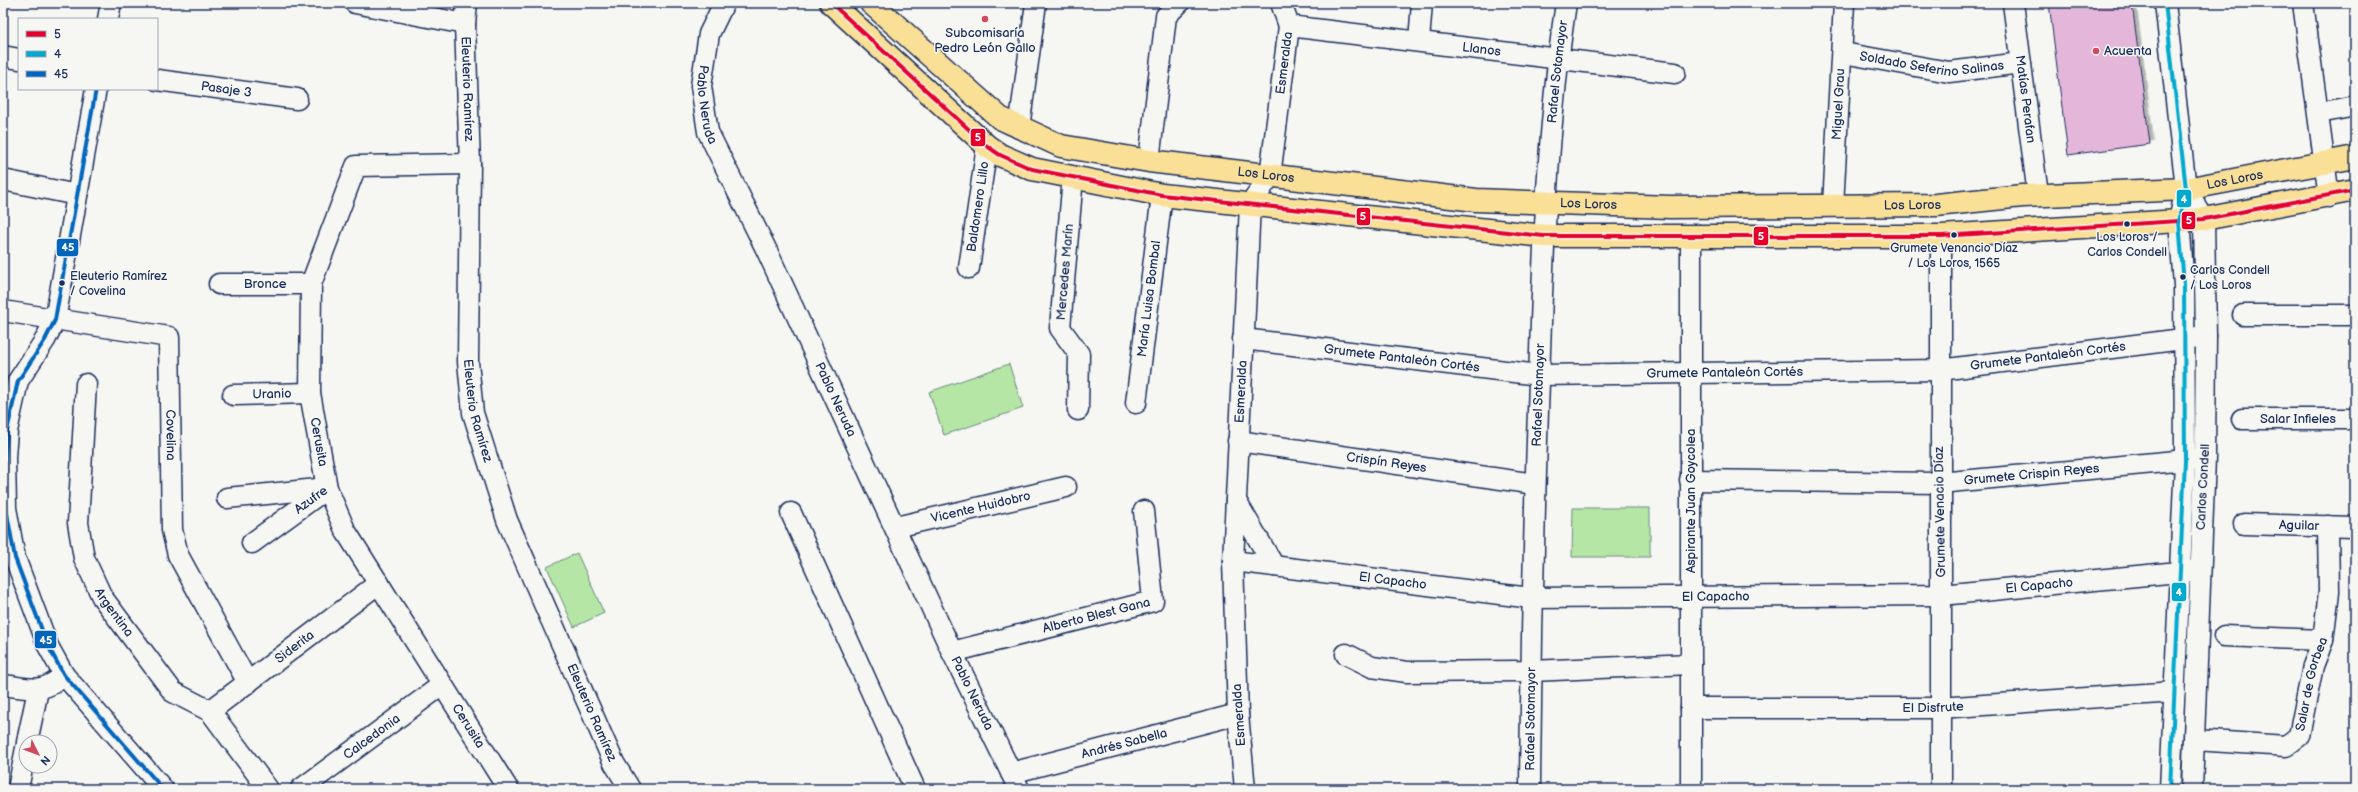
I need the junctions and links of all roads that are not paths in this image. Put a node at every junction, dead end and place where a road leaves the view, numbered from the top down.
1 (111, 3) edge
2 (355, 3) edge
3 (467, 3) edge
4 (724, 3) edge
5 (831, 3) edge
6 (871, 3) edge
7 (1036, 3) edge
8 (1179, 3) edge
9 (1281, 3) edge
10 (1422, 3) edge
11 (1566, 3) edge
12 (1844, 3) edge
13 (2013, 3) edge
14 (2165, 3) edge
15 (2303, 3) edge
16 (108, 18) edge
17 (465, 24) junction
18 (1289, 26) junction
19 (1419, 41) junction
20 (1843, 53) junction
21 (3, 56) edge
22 (1558, 58) junction
23 (18, 59) edge
24 (2021, 64) junction
25 (1675, 73) dead end
26 (158, 80) edge
27 (96, 90) edge
28 (297, 99) dead end
29 (2355, 106) edge
30 (2319, 113) junction
31 (1019, 128) junction
32 (987, 146) junction
33 (2355, 157) edge
34 (1149, 161) junction
35 (470, 164) junction
36 (2325, 164) junction
37 (1270, 176) junction
38 (1074, 177) junction
39 (3, 180) edge
40 (2186, 189) junction
41 (2355, 190) edge
42 (77, 195) junction
43 (1162, 195) junction
44 (2038, 196) junction
45 (2329, 196) junction
46 (1545, 204) junction
47 (1250, 205) junction
48 (1833, 206) junction
49 (2204, 219) junction
50 (2179, 220) junction
51 (1544, 236) junction
52 (1941, 236) junction
53 (1691, 238) junction
54 (969, 268) dead end
55 (219, 284) dead end
56 (311, 284) junction
57 (3, 311) edge
58 (2243, 315) dead end
59 (2355, 315) edge
60 (55, 320) junction
61 (2206, 336) junction
62 (1243, 339) junction
63 (2184, 339) junction
64 (1940, 370) junction
65 (1691, 374) junction
66 (1539, 375) junction
67 (18, 381) junction
68 (86, 384) dead end
69 (310, 394) junction
70 (233, 395) dead end
71 (3, 398) edge
72 (1136, 403) dead end
73 (1078, 410) dead end
74 (2242, 419) dead end
75 (2355, 419) edge
76 (1238, 441) junction
77 (2205, 458) junction
78 (2185, 461) junction
79 (1690, 480) junction
80 (1939, 483) junction
81 (1535, 484) junction
82 (1066, 487) dead end
83 (327, 488) junction
84 (227, 498) dead end
85 (1236, 501) junction
86 (1144, 511) dead end
87 (791, 513) dead end
88 (2244, 524) dead end
89 (2328, 526) junction
90 (896, 527) junction
91 (2355, 527) edge
92 (252, 543) dead end
93 (1233, 561) junction
94 (1274, 566) junction
95 (2190, 571) junction
96 (3, 575) edge
97 (22, 582) junction
98 (379, 583) junction
99 (1941, 595) junction
100 (1690, 597) junction
101 (1532, 598) junction
102 (2224, 636) dead end
103 (2323, 640) junction
104 (952, 652) junction
105 (1346, 654) dead end
106 (1691, 664) junction
107 (1531, 671) junction
108 (64, 676) junction
109 (248, 683) junction
110 (3, 685) edge
111 (442, 685) junction
112 (38, 690) junction
113 (2175, 692) junction
114 (1691, 708) junction
115 (1939, 708) junction
116 (210, 711) junction
117 (1238, 714) junction
118 (29, 734) edge
119 (2195, 740) junction
120 (21, 774) edge
121 (1015, 781) edge
122 (499, 785) edge
123 (18, 789) edge
124 (163, 789) edge
125 (268, 789) edge
126 (300, 789) edge
127 (630, 789) edge
128 (915, 789) edge
129 (1245, 789) edge
130 (1530, 789) edge
131 (1691, 789) edge
132 (1941, 789) edge
133 (2170, 789) edge
134 (2192, 789) edge

1 - 16 street
2 - 17 street
3 - 17 street, Eleuterio Ramírez
4 - 90 street, Pablo Neruda
5 - 32 main road
6 - 31 main road, Los Loros
7 - 31 street
8 - 34 street
9 - 18 street, Esmeralda
10 - 19 street
11 - 22 street, Rafael Sotomayor
12 - 20 street, Miguel Grau
13 - 24 street, Matías Perafan
14 - 40 street, Carlos Condell
15 - 30 street
17 - 35 street, Eleuterio Ramírez
18 - 19 street, Llanos
18 - 37 street, Esmeralda
19 - 22 street, Llanos
20 - 24 street, Soldado Seferino Salinas
20 - 48 street, Miguel Grau
21 - 23 street
22 - 25 street, Llanos
22 - 46 street, Rafael Sotomayor
24 - 44 street, Matías Perafan
26 - 28 street, Pasaje 3
27 - 42 street
29 - 30 street
30 - 36 street
31 - 34 main road, Los Loros
32 - 38 main road
32 - 54 street, Baldomero Lillo
33 - 36 main road, Los Loros
34 - 37 main road, Los Loros
35 - 56 street, Cerusita
35 - 127 street, Eleuterio Ramírez
36 - 40 main road, Los Loros
36 - 45 street
37 - 46 main road, Los Loros
37 - 47 street, Esmeralda
38 - 43 main road
38 - 73 street, Mercedes Marín
39 - 42 street
40 - 44 main road, Los Loros
40 - 49 street, Carlos Condell
40 - 50 street, Carlos Condell
41 - 45 main road
42 - 60 street
43 - 47 main road
43 - 72 street, María Luisa Bombal
44 - 48 main road, Los Loros
45 - 49 main road
46 - 48 main road, Los Loros
46 - 51 street, Rafael Sotomayor
47 - 51 main road
47 - 62 street, Esmeralda
49 - 50 main road
49 - 61 street, Carlos Condell
50 - 52 main road
50 - 63 street, Carlos Condell
51 - 53 main road
51 - 66 street, Rafael Sotomayor
52 - 53 main road
52 - 64 street, Grumete Venacio Díaz
53 - 65 street, Aspirante Juan Goycolea
55 - 56 street, Bronce
56 - 69 street, Cerusita
57 - 60 street, Covelina
58 - 59 street
60 - 67 street
60 - 109 street, Covelina
61 - 63 street, Grumete Pantaleón Cortés
61 - 77 street, Carlos Condell
62 - 66 street, Grumete Pantaleón Cortés
62 - 76 street, Esmeralda
63 - 64 street, Grumete Pantaleón Cortés
63 - 78 street, Carlos Condell
64 - 65 street, Grumete Pantaleón Cortés
64 - 80 street, Grumete Venacio Díaz
65 - 66 street, Grumete Pantaleón Cortés
65 - 79 street, Aspirante Juan Goycolea
66 - 81 street, Rafael Sotomayor
67 - 71 street
67 - 97 street
68 - 116 street, Argentina
69 - 70 street, Uranio
69 - 83 street, Cerusita
74 - 75 street, Salar Infieles
76 - 81 street, Crispín Reyes
76 - 85 street, Esmeralda
77 - 78 street, Grumete Crispin Reyes
77 - 95 street, Carlos Condell
78 - 80 street, Grumete Crispin Reyes
78 - 95 street, Carlos Condell
79 - 80 street, Grumete Crispin Reyes
79 - 100 street, Aspirante Juan Goycolea
80 - 99 street, Grumete Venacio Díaz
81 - 101 street, Rafael Sotomayor
82 - 90 street, Vicente Huidobro
83 - 84 street, Azufre
83 - 92 street, Azufre
83 - 98 street, Cerusita
85 - 93 street, Esmeralda
85 - 94 street
86 - 104 street, Alberto Blest Gana
87 - 128 street
88 - 89 street, Aguilar
89 - 91 street, Aguilar
89 - 103 street, Salar de Gorbea
90 - 104 street, Pablo Neruda
93 - 94 street, El Capacho
93 - 117 street, Esmeralda
94 - 101 street, El Capacho
95 - 99 street, El Capacho
95 - 113 street, Carlos Condell
95 - 119 street, Carlos Condell
96 - 97 street
97 - 108 street
98 - 109 street, Siderita
98 - 111 street, Cerusita
99 - 100 street, El Capacho
99 - 115 street, Grumete Venacio Díaz
100 - 101 street, El Capacho
100 - 106 street, Aspirante Juan Goycolea
101 - 107 street, Rafael Sotomayor
102 - 103 street
103 - 119 street, Salar de Gorbea
104 - 121 street, Pablo Neruda
105 - 107 street
106 - 107 street
106 - 114 street, Aspirante Juan Goycolea
107 - 130 street, Rafael Sotomayor
108 - 112 street
108 - 124 street
109 - 116 street, Siderita
110 - 112 street
111 - 122 street, Cerusita
111 - 126 street, Calcedonia
112 - 118 street
113 - 115 street, El Disfrute
113 - 133 street, Carlos Condell
114 - 115 street, El Disfrute
114 - 131 street, Aspirante Juan Goycolea
115 - 132 street, Grumete Venacio Díaz
116 - 125 street, Argentina
117 - 121 street, Andrés Sabella
117 - 129 street, Esmeralda
119 - 134 street, Carlos Condell
120 - 123 street

